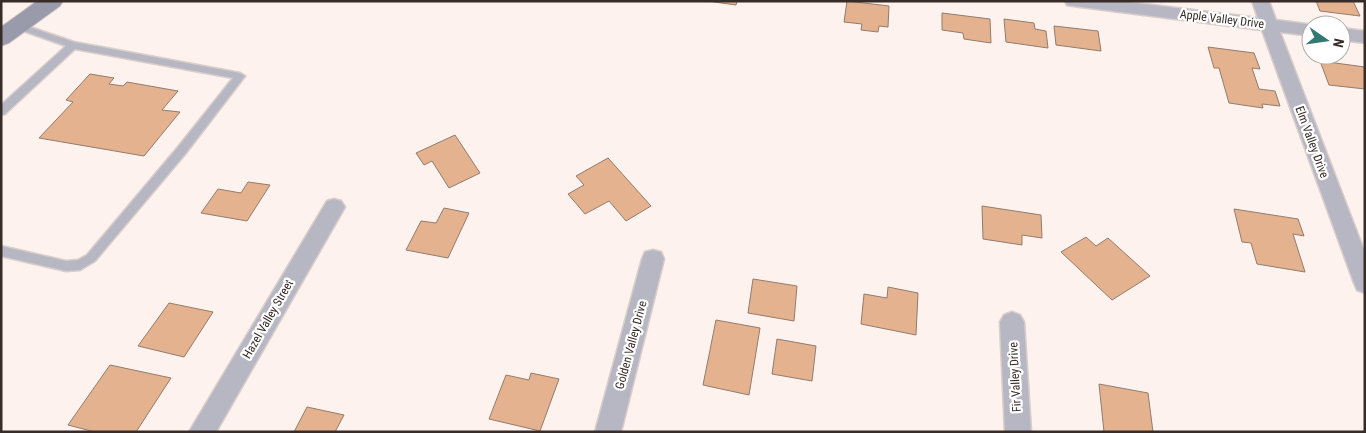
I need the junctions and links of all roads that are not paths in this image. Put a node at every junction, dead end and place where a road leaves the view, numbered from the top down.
1 (52, 1) edge
2 (1073, 1) edge
3 (1260, 1) edge
4 (1269, 25) junction
5 (1301, 29) edge
6 (10, 32) edge
7 (1351, 35) edge
8 (1365, 37) edge
9 (73, 45) junction
10 (1, 111) edge
11 (334, 207) dead end
12 (1, 251) edge
13 (653, 259) dead end
14 (1365, 283) edge
15 (1012, 322) dead end
16 (202, 432) edge
17 (608, 432) edge
18 (1018, 432) edge

1 - 6 main road
2 - 4 street, Apple Valley Drive
3 - 4 street, Elm Valley Drive
4 - 5 street, Apple Valley Drive
4 - 14 street, Elm Valley Drive
6 - 9 lane
7 - 8 street
9 - 10 lane
9 - 12 lane
11 - 16 street, Hazel Valley Street
13 - 17 street, Golden Valley Drive
15 - 18 street, Fir Valley Drive

